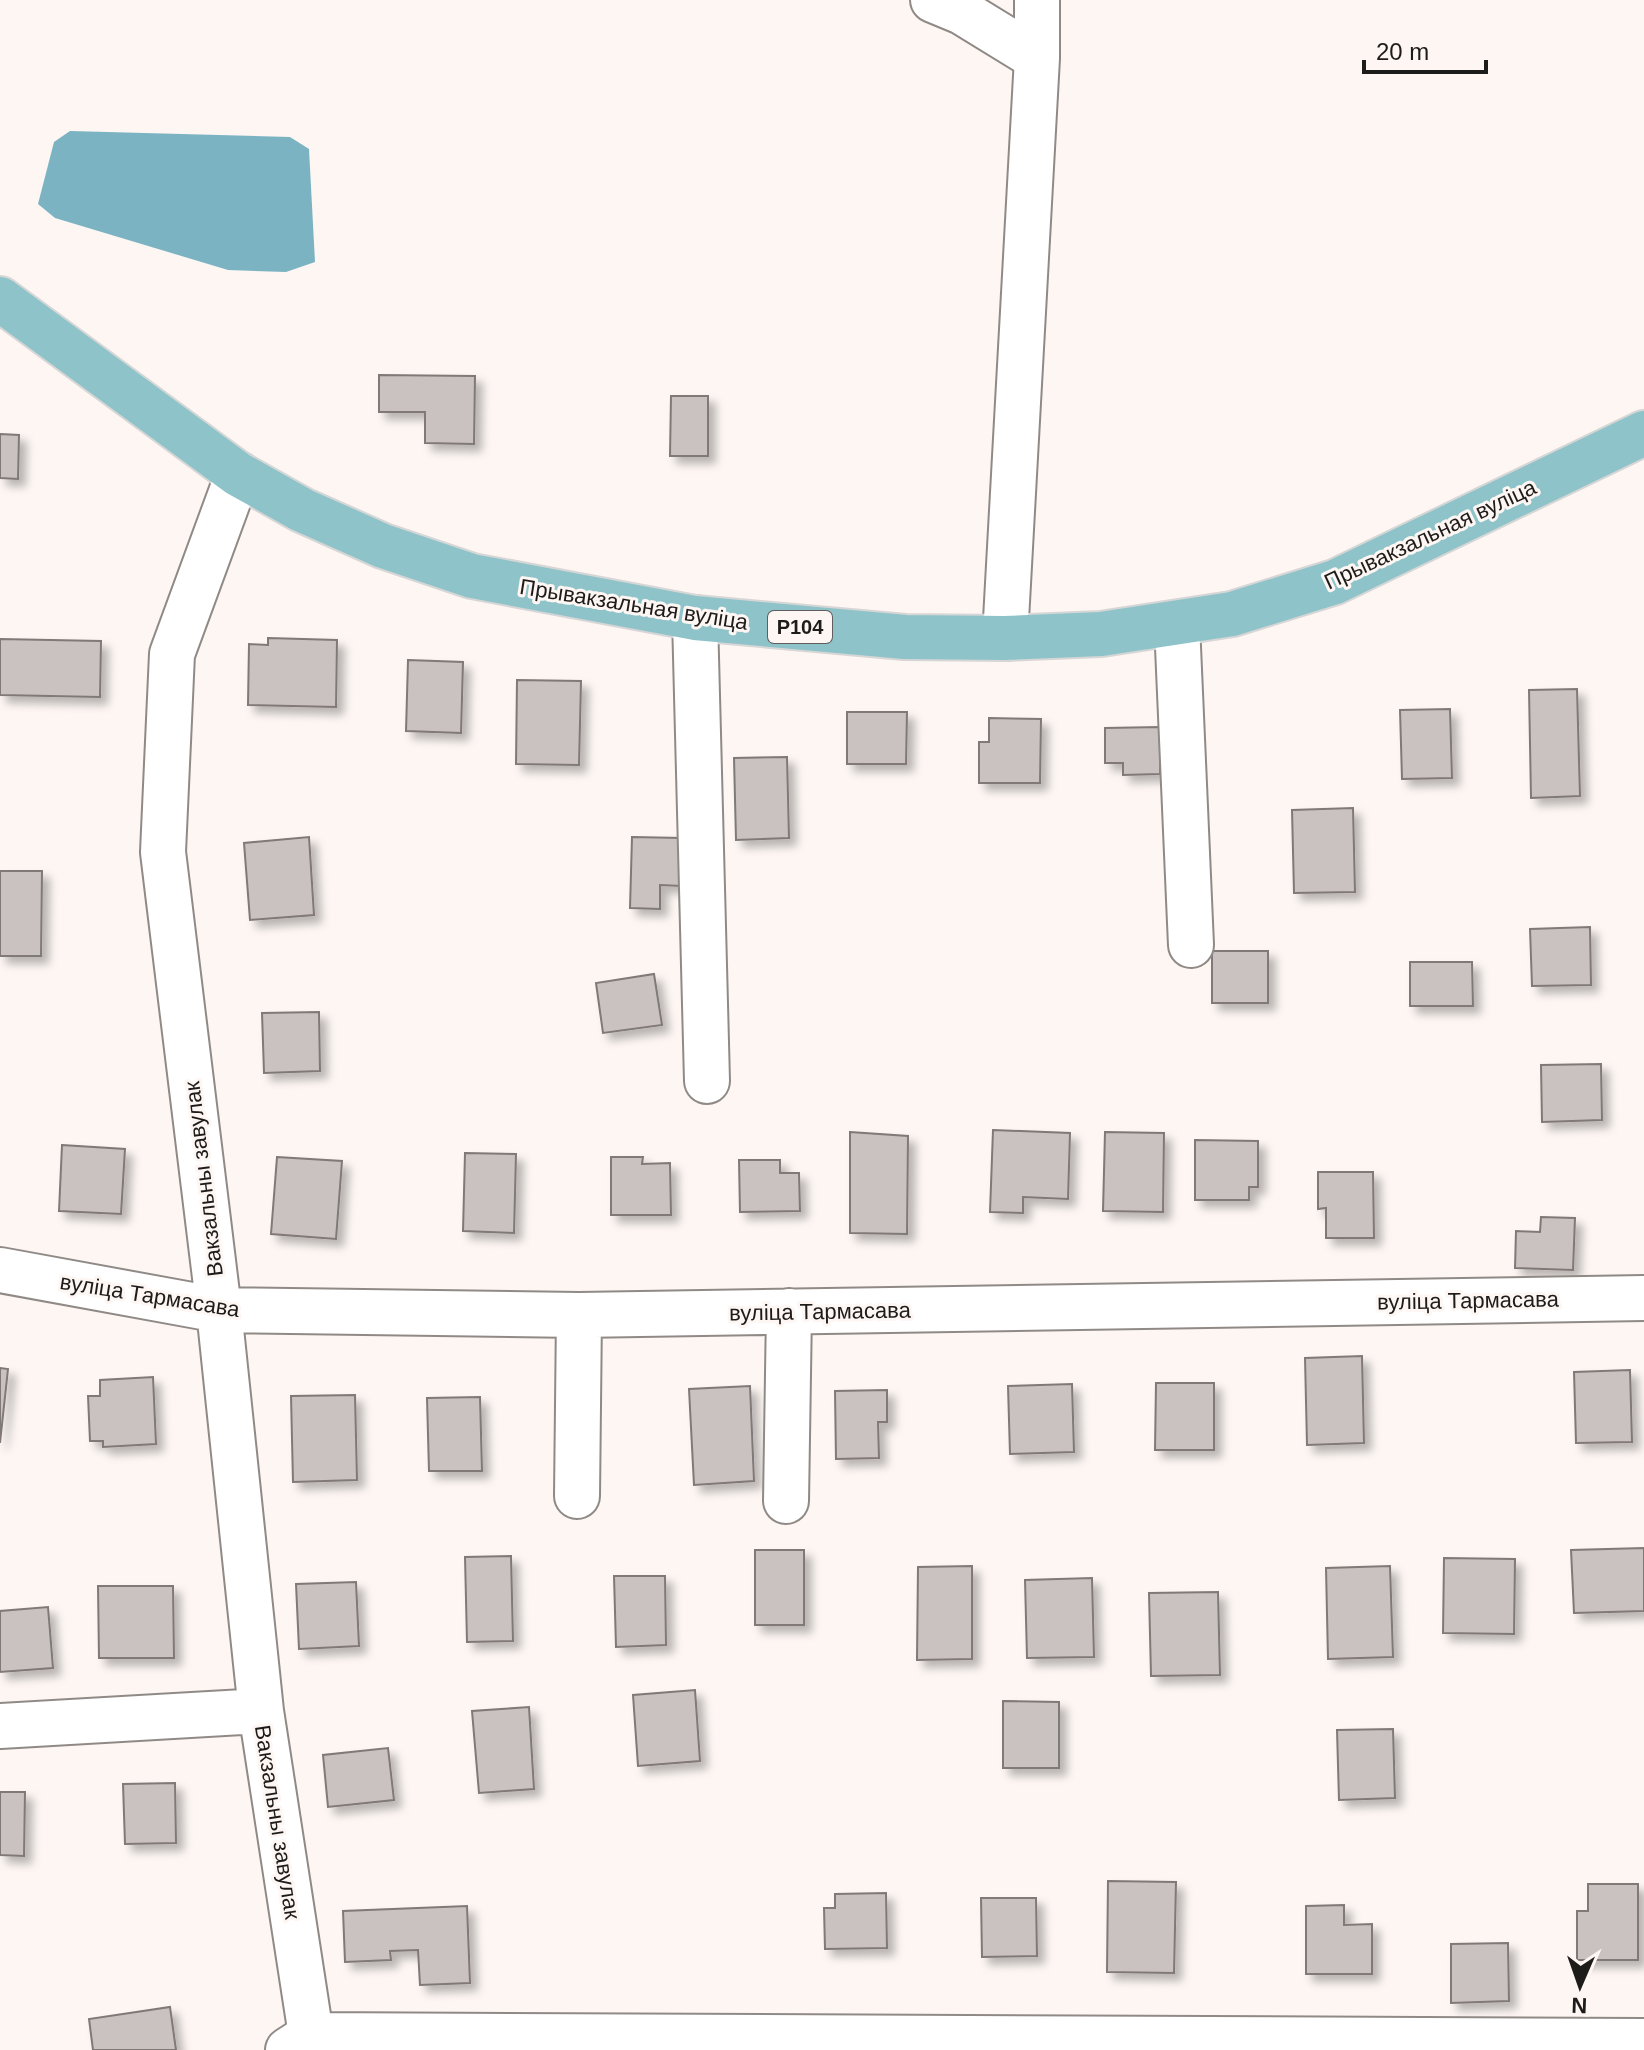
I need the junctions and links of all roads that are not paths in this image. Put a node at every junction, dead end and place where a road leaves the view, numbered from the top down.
1 (933, 0) edge
2 (1037, 0) edge
3 (1037, 58) junction
4 (0, 299) edge
5 (1643, 437) edge
6 (238, 474) junction
7 (695, 618) junction
8 (1177, 624) junction
9 (1005, 638) junction
10 (1191, 945) dead end
11 (707, 1081) dead end
12 (0, 1270) edge
13 (1644, 1298) edge
14 (219, 1310) junction
15 (789, 1311) junction
16 (579, 1315) junction
17 (577, 1496) dead end
18 (786, 1501) dead end
19 (261, 1711) junction
20 (0, 1726) edge
21 (1644, 2041) edge
22 (299, 2042) edge
23 (584, 2044) edge

1 - 3 street
2 - 3 street
3 - 9 street
4 - 6 main road, Прывакзальная вуліца / Р104
5 - 8 main road, Прывакзальная вуліца / Р104
6 - 7 main road, Прывакзальная вуліца / Р104
6 - 14 street, Вакзальны завулак
7 - 9 main road, Прывакзальная вуліца / Р104
7 - 11 street
8 - 9 main road, Прывакзальная вуліца / Р104
8 - 10 street
12 - 14 street, вуліца Тармасава
13 - 15 street, вуліца Тармасава
14 - 16 street, вуліца Тармасава
14 - 19 street, Вакзальны завулак
15 - 16 street, вуліца Тармасава
15 - 18 street
16 - 17 street
19 - 20 street
19 - 22 street, Вакзальны завулак
21 - 23 street
22 - 23 street

